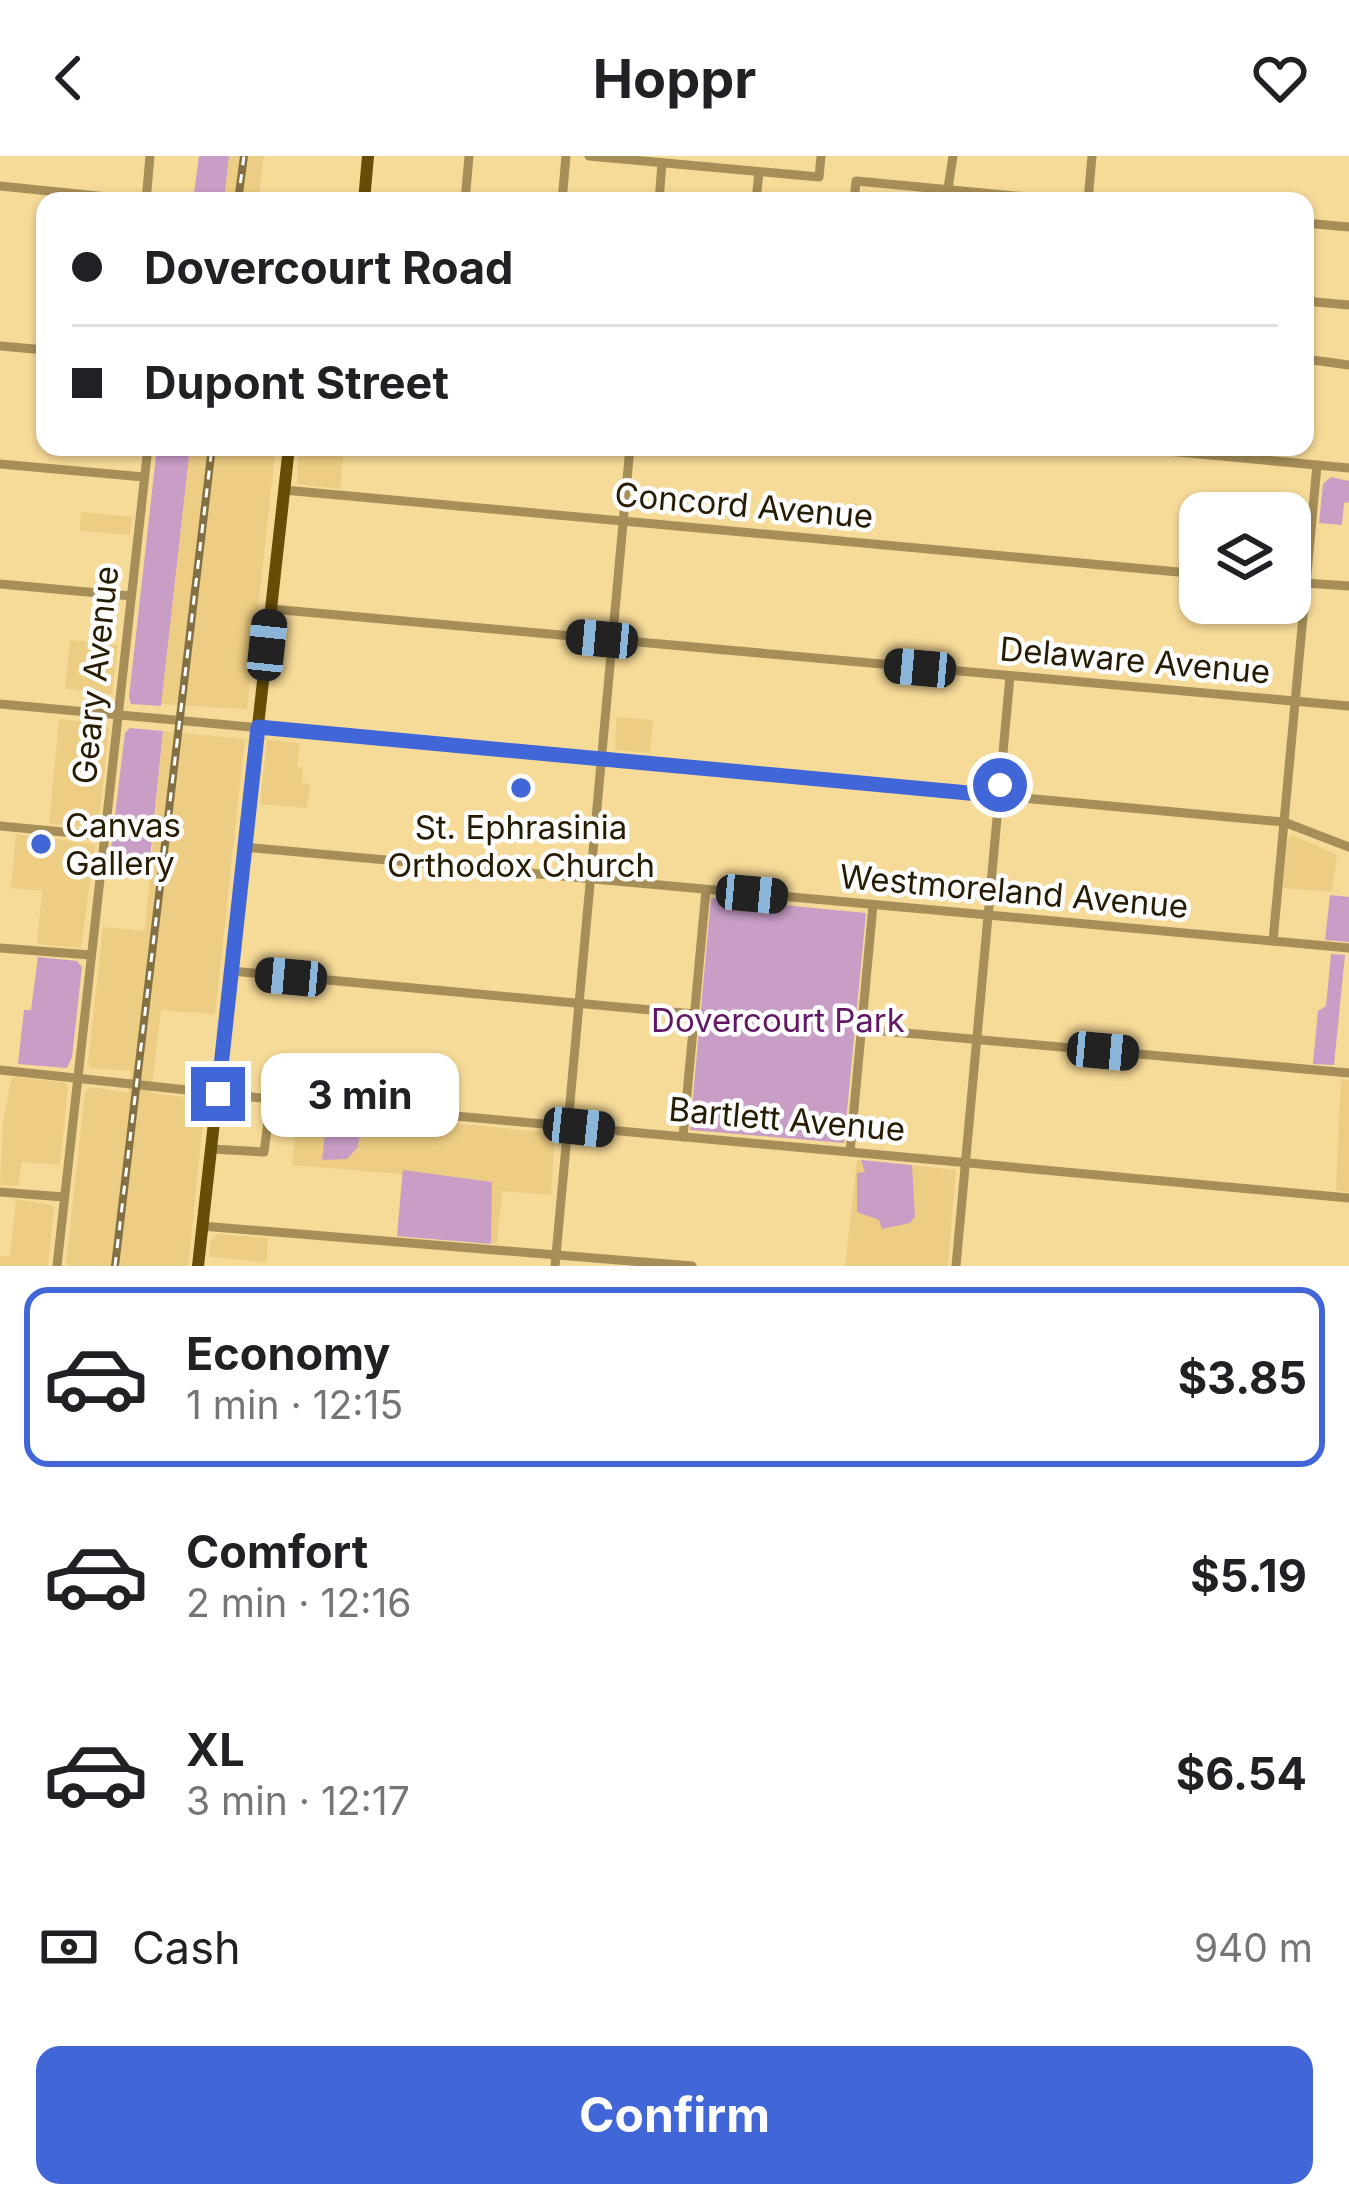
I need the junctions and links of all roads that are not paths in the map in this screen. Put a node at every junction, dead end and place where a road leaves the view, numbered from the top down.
1 (150, 156) edge
2 (368, 156) edge
3 (469, 156) edge
4 (566, 156) edge
5 (589, 156) edge
6 (821, 156) edge
7 (953, 156) edge
8 (1092, 156) edge
9 (704, 162) edge
10 (662, 163) junction
11 (759, 172) junction
12 (0, 186) edge
13 (58, 192) edge
14 (147, 192) edge
15 (365, 192) edge
16 (466, 192) edge
17 (563, 192) edge
18 (659, 192) edge
19 (757, 192) edge
20 (855, 192) edge
21 (928, 192) edge
22 (947, 192) edge
23 (1089, 192) edge
24 (1314, 224) edge
25 (1349, 227) edge
26 (1314, 303) edge
27 (1349, 305) edge
28 (0, 346) edge
29 (36, 349) edge
30 (1314, 360) edge
31 (1349, 364) edge
32 (147, 456) edge
33 (288, 456) edge
34 (629, 456) edge
35 (1235, 456) edge
36 (0, 464) edge
37 (1317, 465) junction
38 (1349, 468) edge
39 (144, 477) junction
40 (284, 490) junction
41 (623, 522) junction
42 (1311, 529) edge
43 (1179, 572) edge
44 (1311, 582) edge
45 (0, 584) edge
46 (1349, 586) edge
47 (131, 596) junction
48 (271, 609) junction
49 (1302, 624) edge
50 (613, 640) junction
51 (1010, 676) junction
52 (1296, 702) junction
53 (0, 704) edge
54 (1349, 706) edge
55 (118, 714) junction
56 (258, 727) junction
57 (602, 759) junction
58 (999, 796) junction
59 (1284, 822) junction
60 (0, 826) edge
61 (105, 836) junction
62 (244, 847) junction
63 (1349, 847) edge
64 (591, 879) junction
65 (706, 890) junction
66 (873, 905) junction
67 (988, 916) junction
68 (1273, 941) junction
69 (0, 948) edge
70 (1349, 948) edge
71 (92, 955) junction
72 (231, 971) junction
73 (580, 1003) junction
74 (694, 1013) junction
75 (861, 1029) junction
76 (977, 1039) junction
77 (0, 1070) edge
78 (1349, 1073) edge
79 (78, 1077) junction
80 (218, 1094) junction
81 (271, 1099) junction
82 (568, 1126) junction
83 (683, 1137) junction
84 (212, 1149) junction
85 (850, 1152) junction
86 (965, 1163) junction
87 (0, 1192) edge
88 (64, 1198) junction
89 (1349, 1198) edge
90 (202, 1226) junction
91 (555, 1261) edge
92 (57, 1266) edge
93 (198, 1266) edge
94 (692, 1266) edge
95 (956, 1266) edge

1 - 14 street
2 - 15 main road
3 - 16 street
4 - 17 street
5 - 10 street
6 - 11 street
7 - 22 street
8 - 23 street
9 - 10 street
9 - 11 street
10 - 18 street
11 - 19 street
12 - 13 street
20 - 21 street
24 - 25 street
26 - 27 street
28 - 29 street
30 - 31 street
32 - 39 street, Geary Avenue
33 - 40 main road
34 - 41 street
35 - 37 street
36 - 39 street
37 - 38 street
37 - 42 street
39 - 47 street, Geary Avenue
40 - 41 street, Concord Avenue
40 - 48 main road
41 - 43 street, Concord Avenue
41 - 50 street
44 - 46 street
45 - 47 street
47 - 55 street, Geary Avenue
48 - 50 street, Delaware Avenue
48 - 56 main road
49 - 52 street
50 - 51 street, Delaware Avenue
50 - 57 street
51 - 52 street, Delaware Avenue
51 - 58 street
52 - 54 street, Delaware Avenue
52 - 59 street
53 - 55 street
55 - 56 street
55 - 61 street, Geary Avenue
56 - 57 street
56 - 62 main road
57 - 58 street
57 - 64 street
58 - 59 street
58 - 67 street
59 - 63 street
59 - 68 street
60 - 61 street
61 - 71 street, Geary Avenue
62 - 64 street, Westmoreland Avenue
62 - 72 main road
64 - 65 street, Westmoreland Avenue
64 - 73 street
65 - 66 street, Westmoreland Avenue
65 - 74 street
66 - 67 street, Westmoreland Avenue
66 - 75 street
67 - 68 street, Westmoreland Avenue
67 - 76 street
68 - 70 street, Westmoreland Avenue
69 - 71 street
71 - 79 street, Geary Avenue
72 - 73 street
72 - 80 main road
73 - 74 street
73 - 82 street
74 - 83 street
75 - 76 street
75 - 85 street
76 - 78 street
76 - 86 street
77 - 79 street, Bartlett Avenue
79 - 80 street, Bartlett Avenue
79 - 88 street, Geary Avenue
80 - 81 street, Bartlett Avenue
80 - 84 main road
81 - 82 street, Bartlett Avenue
81 - 84 street
82 - 83 street, Bartlett Avenue
82 - 91 street
83 - 85 street, Bartlett Avenue
84 - 90 main road
85 - 86 street, Bartlett Avenue
86 - 89 street, Bartlett Avenue
86 - 95 street
87 - 88 street
88 - 92 street, Geary Avenue
90 - 91 street
90 - 93 main road
91 - 94 street

